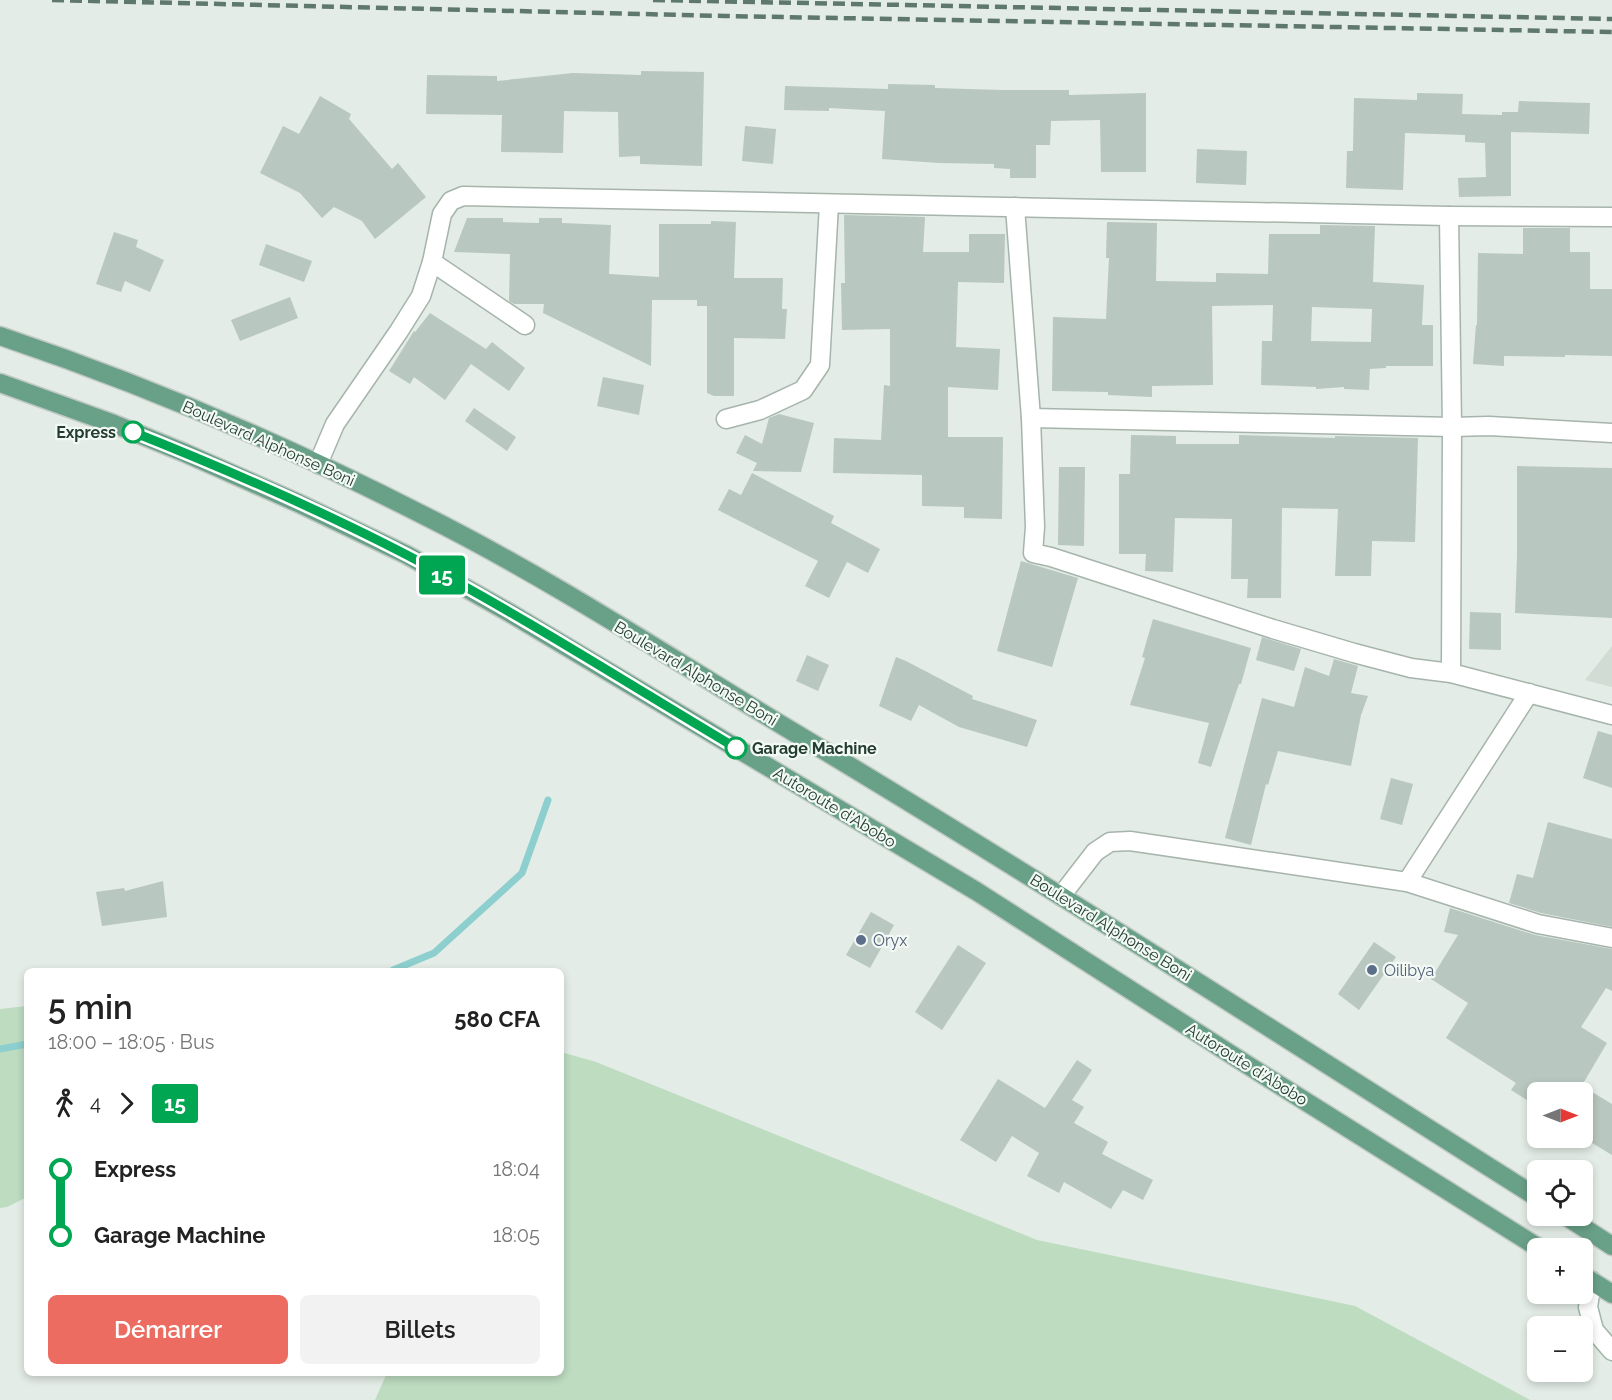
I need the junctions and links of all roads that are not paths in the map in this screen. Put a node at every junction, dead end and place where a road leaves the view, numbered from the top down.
1 (829, 204) junction
2 (1015, 207) junction
3 (1449, 216) junction
4 (1612, 217) edge
5 (432, 262) junction
6 (525, 325) dead end
7 (0, 336) edge
8 (0, 383) edge
9 (726, 418) dead end
10 (1031, 418) junction
11 (1452, 427) junction
12 (1612, 433) edge
13 (318, 464) junction
14 (1451, 673) junction
15 (1529, 693) junction
16 (1612, 715) edge
17 (1407, 882) junction
18 (1061, 896) junction
19 (1612, 938) edge
20 (1527, 1191) edge
21 (1581, 1226) edge
22 (1527, 1240) edge
23 (1612, 1246) edge
24 (1593, 1282) edge
25 (1612, 1294) edge
26 (1588, 1304) edge
27 (1612, 1351) edge

1 - 2 street
1 - 5 street
1 - 9 street
2 - 3 street
2 - 10 street
3 - 4 street
3 - 11 street
5 - 6 street
5 - 13 street
7 - 13 main road, Boulevard Alphonse Boni
8 - 22 main road, Autoroute d'Abobo
10 - 11 street
10 - 14 street
11 - 12 street
11 - 14 street
13 - 18 main road, Boulevard Alphonse Boni
14 - 15 street
15 - 16 street
15 - 17 street
17 - 18 street
17 - 19 street
18 - 20 main road, Boulevard Alphonse Boni
21 - 23 main road
24 - 25 main road
26 - 27 street

